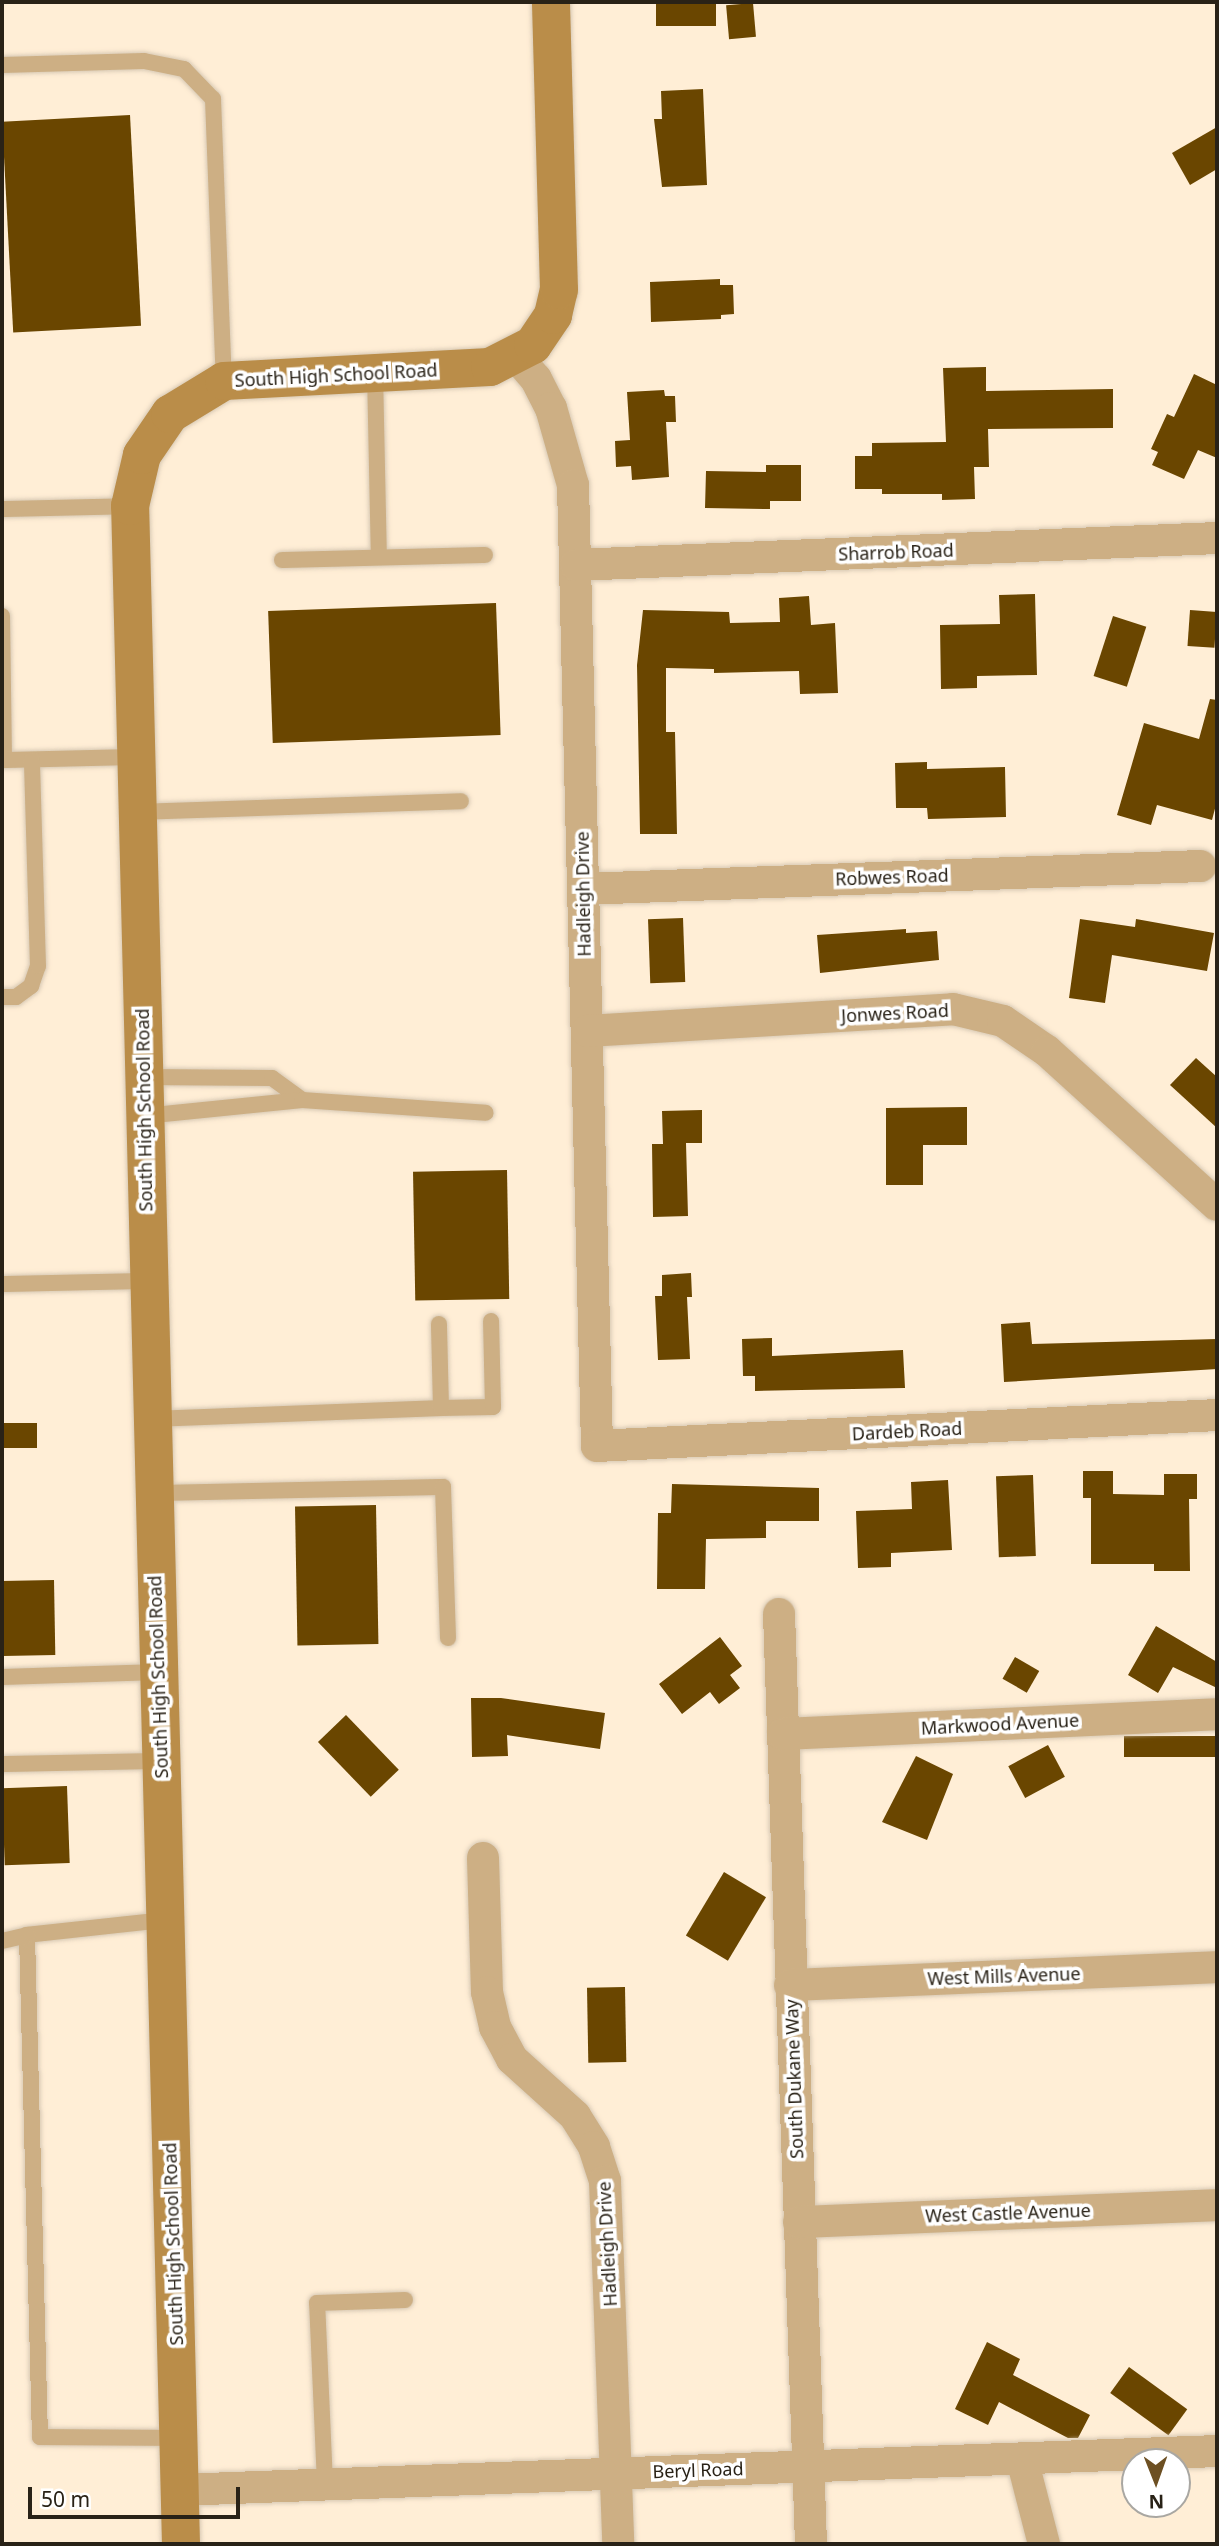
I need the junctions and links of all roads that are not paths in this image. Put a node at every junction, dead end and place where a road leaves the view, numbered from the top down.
1 (551, 2) edge
2 (2, 65) edge
3 (516, 356) junction
4 (375, 372) junction
5 (224, 381) junction
6 (130, 506) junction
7 (2, 509) edge
8 (1217, 538) edge
9 (485, 555) dead end
10 (379, 557) junction
11 (282, 560) dead end
12 (576, 565) junction
13 (2, 617) edge
14 (136, 757) junction
15 (32, 760) junction
16 (461, 801) dead end
17 (137, 812) junction
18 (1201, 866) dead end
19 (583, 889) junction
20 (2, 997) edge
21 (587, 1031) junction
22 (143, 1077) junction
23 (302, 1100) junction
24 (486, 1113) dead end
25 (144, 1116) junction
26 (1217, 1205) edge
27 (147, 1281) junction
28 (2, 1284) edge
29 (491, 1321) dead end
30 (439, 1324) dead end
31 (441, 1408) junction
32 (1217, 1415) edge
33 (151, 1419) junction
34 (597, 1446) joint
35 (153, 1493) junction
36 (779, 1614) dead end
37 (447, 1638) dead end
38 (158, 1672) junction
39 (2, 1676) edge
40 (1217, 1714) edge
41 (783, 1734) junction
42 (160, 1761) junction
43 (2, 1764) edge
44 (483, 1858) dead end
45 (164, 1920) junction
46 (27, 1935) junction
47 (2, 1941) edge
48 (1217, 1967) edge
49 (790, 1984) junction
50 (1217, 2205) edge
51 (799, 2222) junction
52 (405, 2300) dead end
53 (178, 2438) junction
54 (1217, 2451) edge
55 (1022, 2459) junction
56 (807, 2467) junction
57 (617, 2472) junction
58 (325, 2484) junction
59 (179, 2490) junction
60 (181, 2544) edge
61 (618, 2544) edge
62 (811, 2544) edge
63 (1044, 2544) edge

1 - 3 street, South High School Road
2 - 5 lane
3 - 4 street, South High School Road
3 - 12 street, Hadleigh Drive
4 - 5 street, South High School Road
4 - 10 lane
5 - 6 street, South High School Road
6 - 7 lane
6 - 14 street, South High School Road
8 - 12 street, Sharrob Road
9 - 10 lane
10 - 11 lane
12 - 19 street, Hadleigh Drive
13 - 15 lane
14 - 15 lane
14 - 17 street, South High School Road
15 - 20 lane
16 - 17 lane
17 - 22 street, South High School Road
18 - 19 street, Robwes Road
19 - 21 street, Hadleigh Drive
21 - 26 street, Jonwes Road
21 - 34 street, Hadleigh Drive
22 - 23 lane
22 - 25 street, South High School Road
23 - 24 lane
23 - 25 lane
25 - 27 street, South High School Road
27 - 28 lane
27 - 33 street, South High School Road
29 - 31 lane
30 - 31 lane
31 - 33 lane
32 - 34 street, Dardeb Road
33 - 35 street, South High School Road
35 - 37 lane
35 - 38 street, South High School Road
36 - 41 street, South Dukane Way
38 - 39 lane
38 - 42 street, South High School Road
40 - 41 street, Markwood Avenue
41 - 49 street, South Dukane Way
42 - 43 lane
42 - 45 street, South High School Road
44 - 57 street, Hadleigh Drive
45 - 46 lane
45 - 53 street, South High School Road
46 - 47 lane
46 - 53 lane
48 - 49 street, West Mills Avenue
49 - 51 street, South Dukane Way
50 - 51 street, West Castle Avenue
51 - 56 street, South Dukane Way
52 - 58 lane
53 - 59 street, South High School Road
54 - 55 street, Beryl Road
55 - 56 street, Beryl Road
55 - 63 street
56 - 57 street, Beryl Road
56 - 62 street, South Dukane Way
57 - 58 street, Beryl Road
57 - 61 street, Hadleigh Drive
58 - 59 street, Beryl Road
59 - 60 street, South High School Road

